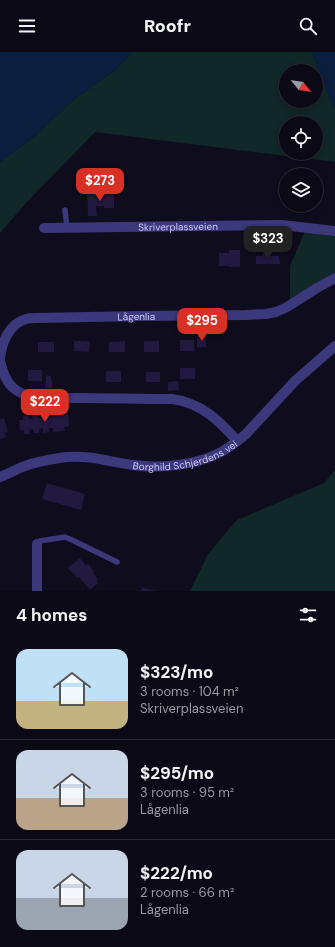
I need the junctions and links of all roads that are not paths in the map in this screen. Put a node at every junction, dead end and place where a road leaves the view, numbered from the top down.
1 (65, 210) dead end
2 (44, 228) dead end
3 (67, 228) junction
4 (335, 231) edge
5 (335, 278) edge
6 (335, 346) edge
7 (0, 360) edge
8 (237, 441) junction
9 (0, 477) edge
10 (37, 544) joint
11 (117, 562) dead end
12 (37, 591) edge

1 - 3 lane
2 - 3 street, Skriverplassveien
3 - 4 street, Skriverplassveien
5 - 7 street, Lågenlia
6 - 8 street, Borghild Schjerdens vei
7 - 8 street, Lågenlia
8 - 9 street, Borghild Schjerdens vei
10 - 11 lane
10 - 12 street

